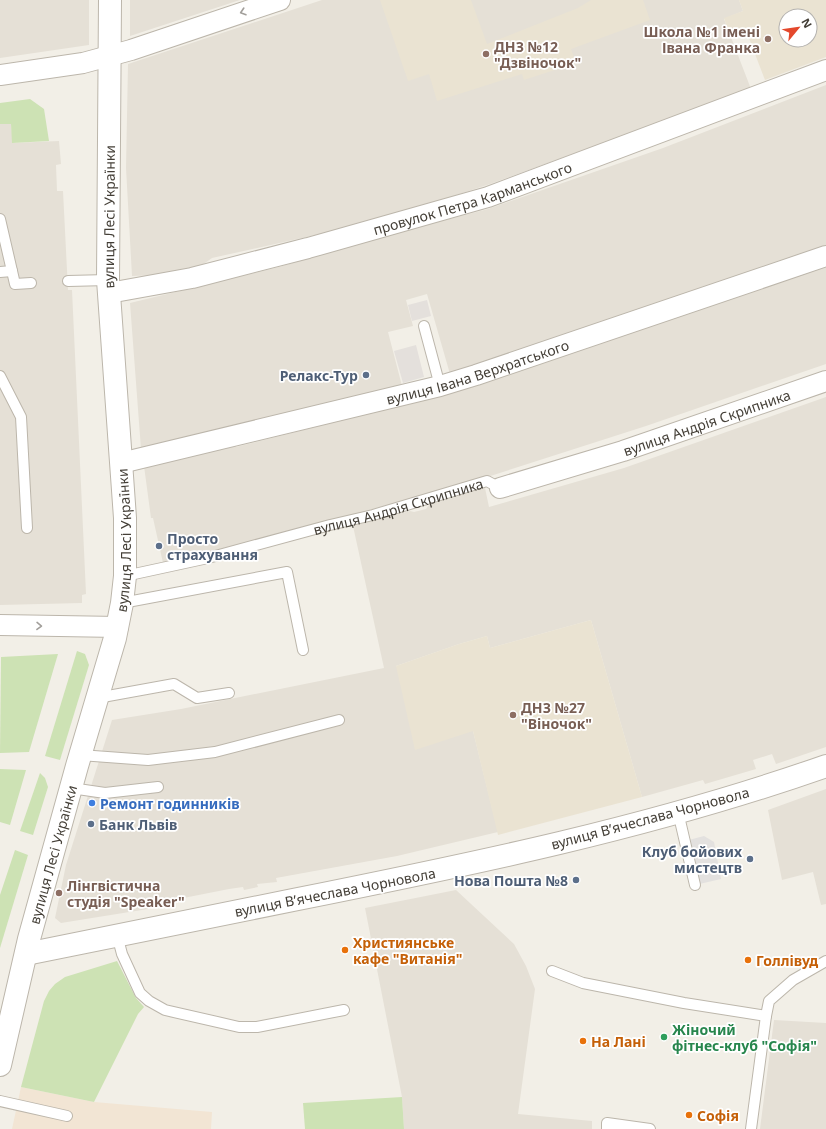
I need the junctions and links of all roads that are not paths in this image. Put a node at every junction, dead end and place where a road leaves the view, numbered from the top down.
1 (110, 0) edge
2 (280, 0) edge
3 (110, 56) junction
4 (826, 70) edge
5 (0, 76) edge
6 (0, 219) edge
7 (826, 256) edge
8 (12, 271) junction
9 (0, 272) edge
10 (68, 282) dead end
11 (30, 283) dead end
12 (108, 286) junction
13 (424, 326) dead end
14 (0, 376) edge
15 (826, 381) edge
16 (440, 386) junction
17 (121, 463) junction
18 (500, 488) joint
19 (27, 528) dead end
20 (125, 576) junction
21 (122, 603) junction
22 (0, 626) edge
23 (118, 627) junction
24 (304, 650) dead end
25 (229, 693) dead end
26 (97, 698) junction
27 (339, 720) dead end
28 (80, 755) junction
29 (826, 766) edge
30 (158, 787) dead end
31 (71, 788) junction
32 (678, 812) junction
33 (695, 885) dead end
34 (117, 935) junction
35 (26, 954) junction
36 (826, 960) edge
37 (552, 971) dead end
38 (344, 1010) dead end
39 (766, 1016) junction
40 (0, 1065) edge
41 (0, 1101) edge
42 (67, 1116) dead end
43 (607, 1129) edge
44 (650, 1129) edge
45 (751, 1129) edge

1 - 3 street, вулиця Лесі Українки
2 -> 3 street
3 - 5 street
3 - 12 street, вулиця Лесі Українки
4 - 12 street, провулок Петра Карманського
6 - 8 lane
7 - 16 street, вулиця Івана Верхратського
8 - 9 lane
8 - 11 lane
10 - 12 lane
12 - 17 street, вулиця Лесі Українки
13 - 16 lane
14 - 19 lane
15 - 18 street, вулиця Андрія Скрипника
16 - 17 street, вулиця Івана Верхратського
17 - 20 street, вулиця Лесі Українки
18 - 20 lane, вулиця Андрія Скрипника
20 - 21 street, вулиця Лесі Українки
21 - 23 street, вулиця Лесі Українки
21 - 24 lane
22 -> 23 street
23 - 26 street, вулиця Лесі Українки
25 - 26 lane
26 - 28 street, вулиця Лесі Українки
27 - 28 lane
28 - 31 street, вулиця Лесі Українки
29 - 32 street, вулиця Вʼячеслава Чорновола
30 - 31 lane
31 - 35 street, вулиця Лесі Українки
32 - 33 lane
32 - 34 street, вулиця Вʼячеслава Чорновола
34 - 35 street, вулиця Вʼячеслава Чорновола
34 - 38 lane
35 - 40 street, вулиця Лесі Українки
36 - 39 lane
37 - 39 lane
39 - 45 lane
41 - 42 lane
43 - 44 lane

